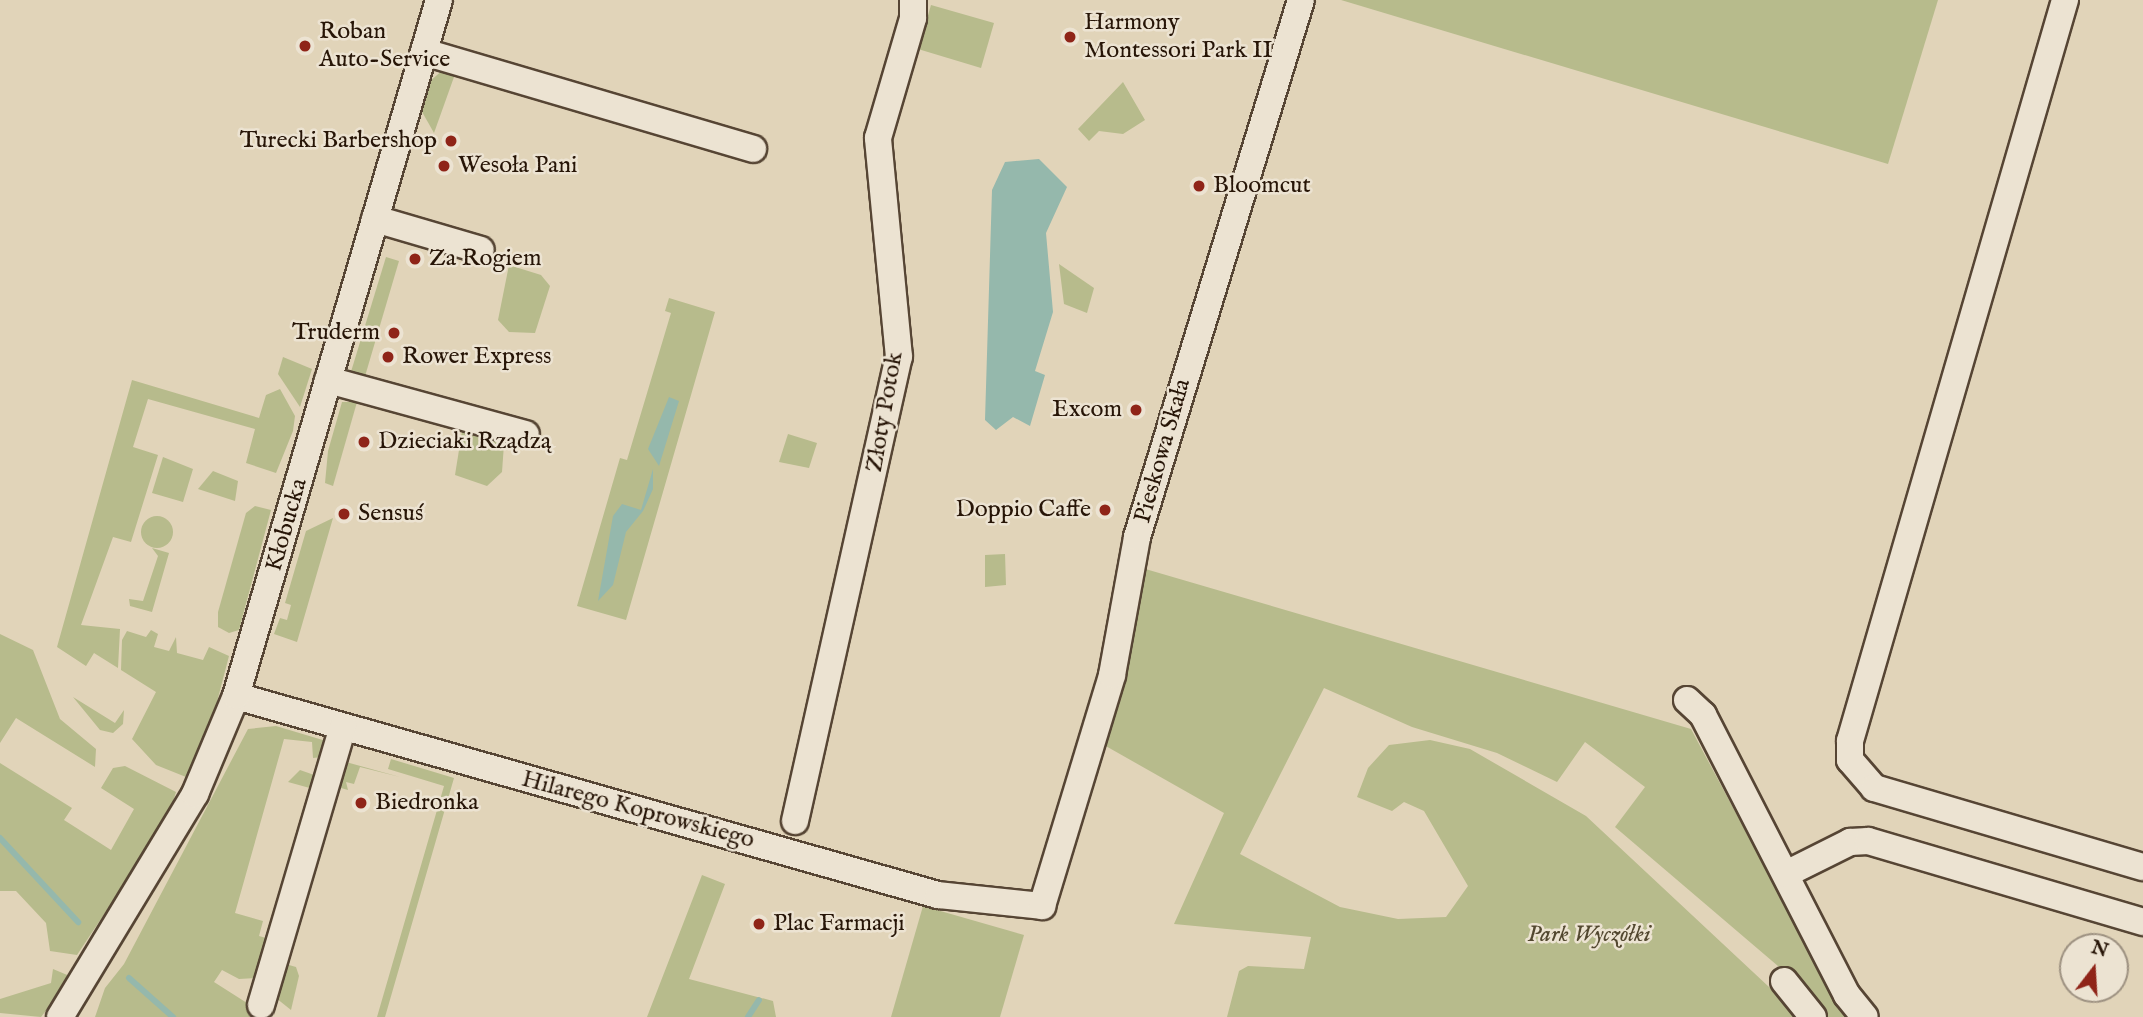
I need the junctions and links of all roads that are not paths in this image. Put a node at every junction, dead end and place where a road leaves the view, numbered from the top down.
1 (439, 0) edge
2 (913, 0) edge
3 (2065, 0) edge
4 (1293, 2) edge
5 (424, 52) junction
6 (752, 149) dead end
7 (376, 219) junction
8 (481, 250) dead end
9 (328, 380) junction
10 (526, 434) dead end
11 (236, 696) junction
12 (1687, 700) dead end
13 (343, 727) junction
14 (795, 821) dead end
15 (2143, 867) edge
16 (1786, 874) junction
17 (1042, 906) joint
18 (2143, 922) edge
19 (1784, 981) dead end
20 (261, 1005) dead end
21 (60, 1017) edge
22 (1813, 1017) edge
23 (1865, 1017) edge

1 - 5 street, Kłobucka
2 - 14 street, Złoty Potok
3 - 15 street
4 - 17 street, Pieskowa Skała
5 - 6 street
5 - 7 street, Kłobucka
7 - 8 street
7 - 9 street, Kłobucka
9 - 10 street
9 - 11 street, Kłobucka
11 - 13 street, Hilarego Koprowskiego
11 - 21 street, Kłobucka
12 - 16 street
13 - 17 street, Hilarego Koprowskiego
13 - 20 street
16 - 18 street
16 - 23 street
19 - 22 street

